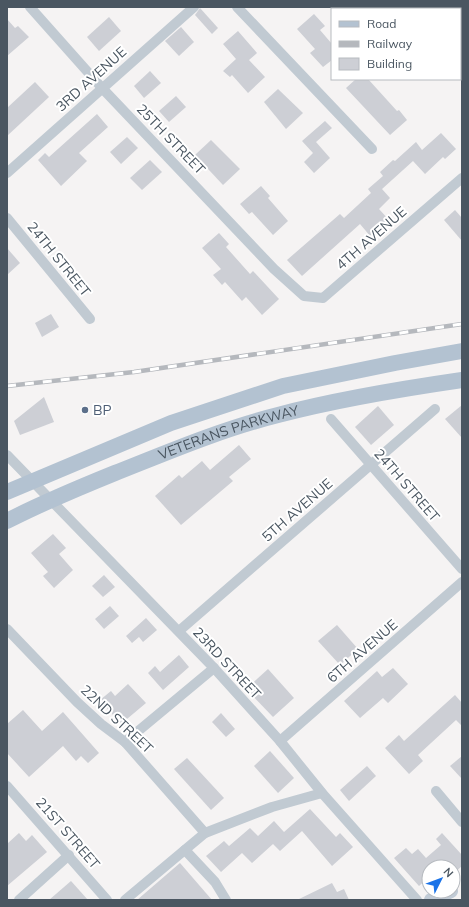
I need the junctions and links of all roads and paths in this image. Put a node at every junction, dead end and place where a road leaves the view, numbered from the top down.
1 (30, 7) edge
2 (194, 7) edge
3 (237, 7) edge
4 (102, 88) junction
5 (372, 149) dead end
6 (7, 173) edge
7 (462, 178) edge
8 (7, 218) edge
9 (294, 288) joint
10 (90, 319) dead end
11 (462, 351) edge
12 (462, 380) edge
13 (435, 409) dead end
14 (331, 419) dead end
15 (7, 455) edge
16 (371, 465) junction
17 (32, 481) junction
18 (7, 492) edge
19 (52, 499) junction
20 (7, 521) edge
21 (462, 569) edge
22 (462, 582) edge
23 (7, 629) edge
24 (178, 631) junction
25 (214, 668) junction
26 (280, 741) junction
27 (125, 742) junction
28 (7, 786) edge
29 (436, 791) dead end
30 (322, 793) junction
31 (462, 822) edge
32 (205, 832) junction
33 (185, 850) junction
34 (68, 855) junction
35 (19, 900) edge
36 (107, 900) edge
37 (125, 900) edge
38 (226, 900) edge
39 (417, 900) edge

1 - 4 street, 25TH STREET
2 - 4 street, 3RD AVENUE
3 - 5 street
4 - 6 street, 3RD AVENUE
4 - 9 street, 25TH STREET
7 - 9 street, 4TH AVENUE
8 - 10 street, 24TH STREET
11 - 17 main road, VETERANS PARKWAY
12 - 19 main road, VETERANS PARKWAY
13 - 16 street, 5TH AVENUE
14 - 16 street, 24TH STREET
15 - 17 street, 23RD STREET
16 - 21 street, 24TH STREET
16 - 24 street, 5TH AVENUE
17 - 18 main road, VETERANS PARKWAY
17 - 19 street, 23RD STREET
19 - 20 main road, VETERANS PARKWAY
19 - 24 street, 23RD STREET
22 - 26 street, 6TH AVENUE
23 - 27 street, 22ND STREET
24 - 25 street, 23RD STREET
25 - 26 street, 23RD STREET
25 - 27 street
26 - 30 street, 23RD STREET
27 - 32 street, 22ND STREET
28 - 34 street, 21ST STREET
29 - 31 street
30 - 32 street
30 - 39 street, 23RD STREET
32 - 33 street
33 - 37 street
33 - 38 street
34 - 35 street
34 - 36 street, 21ST STREET

